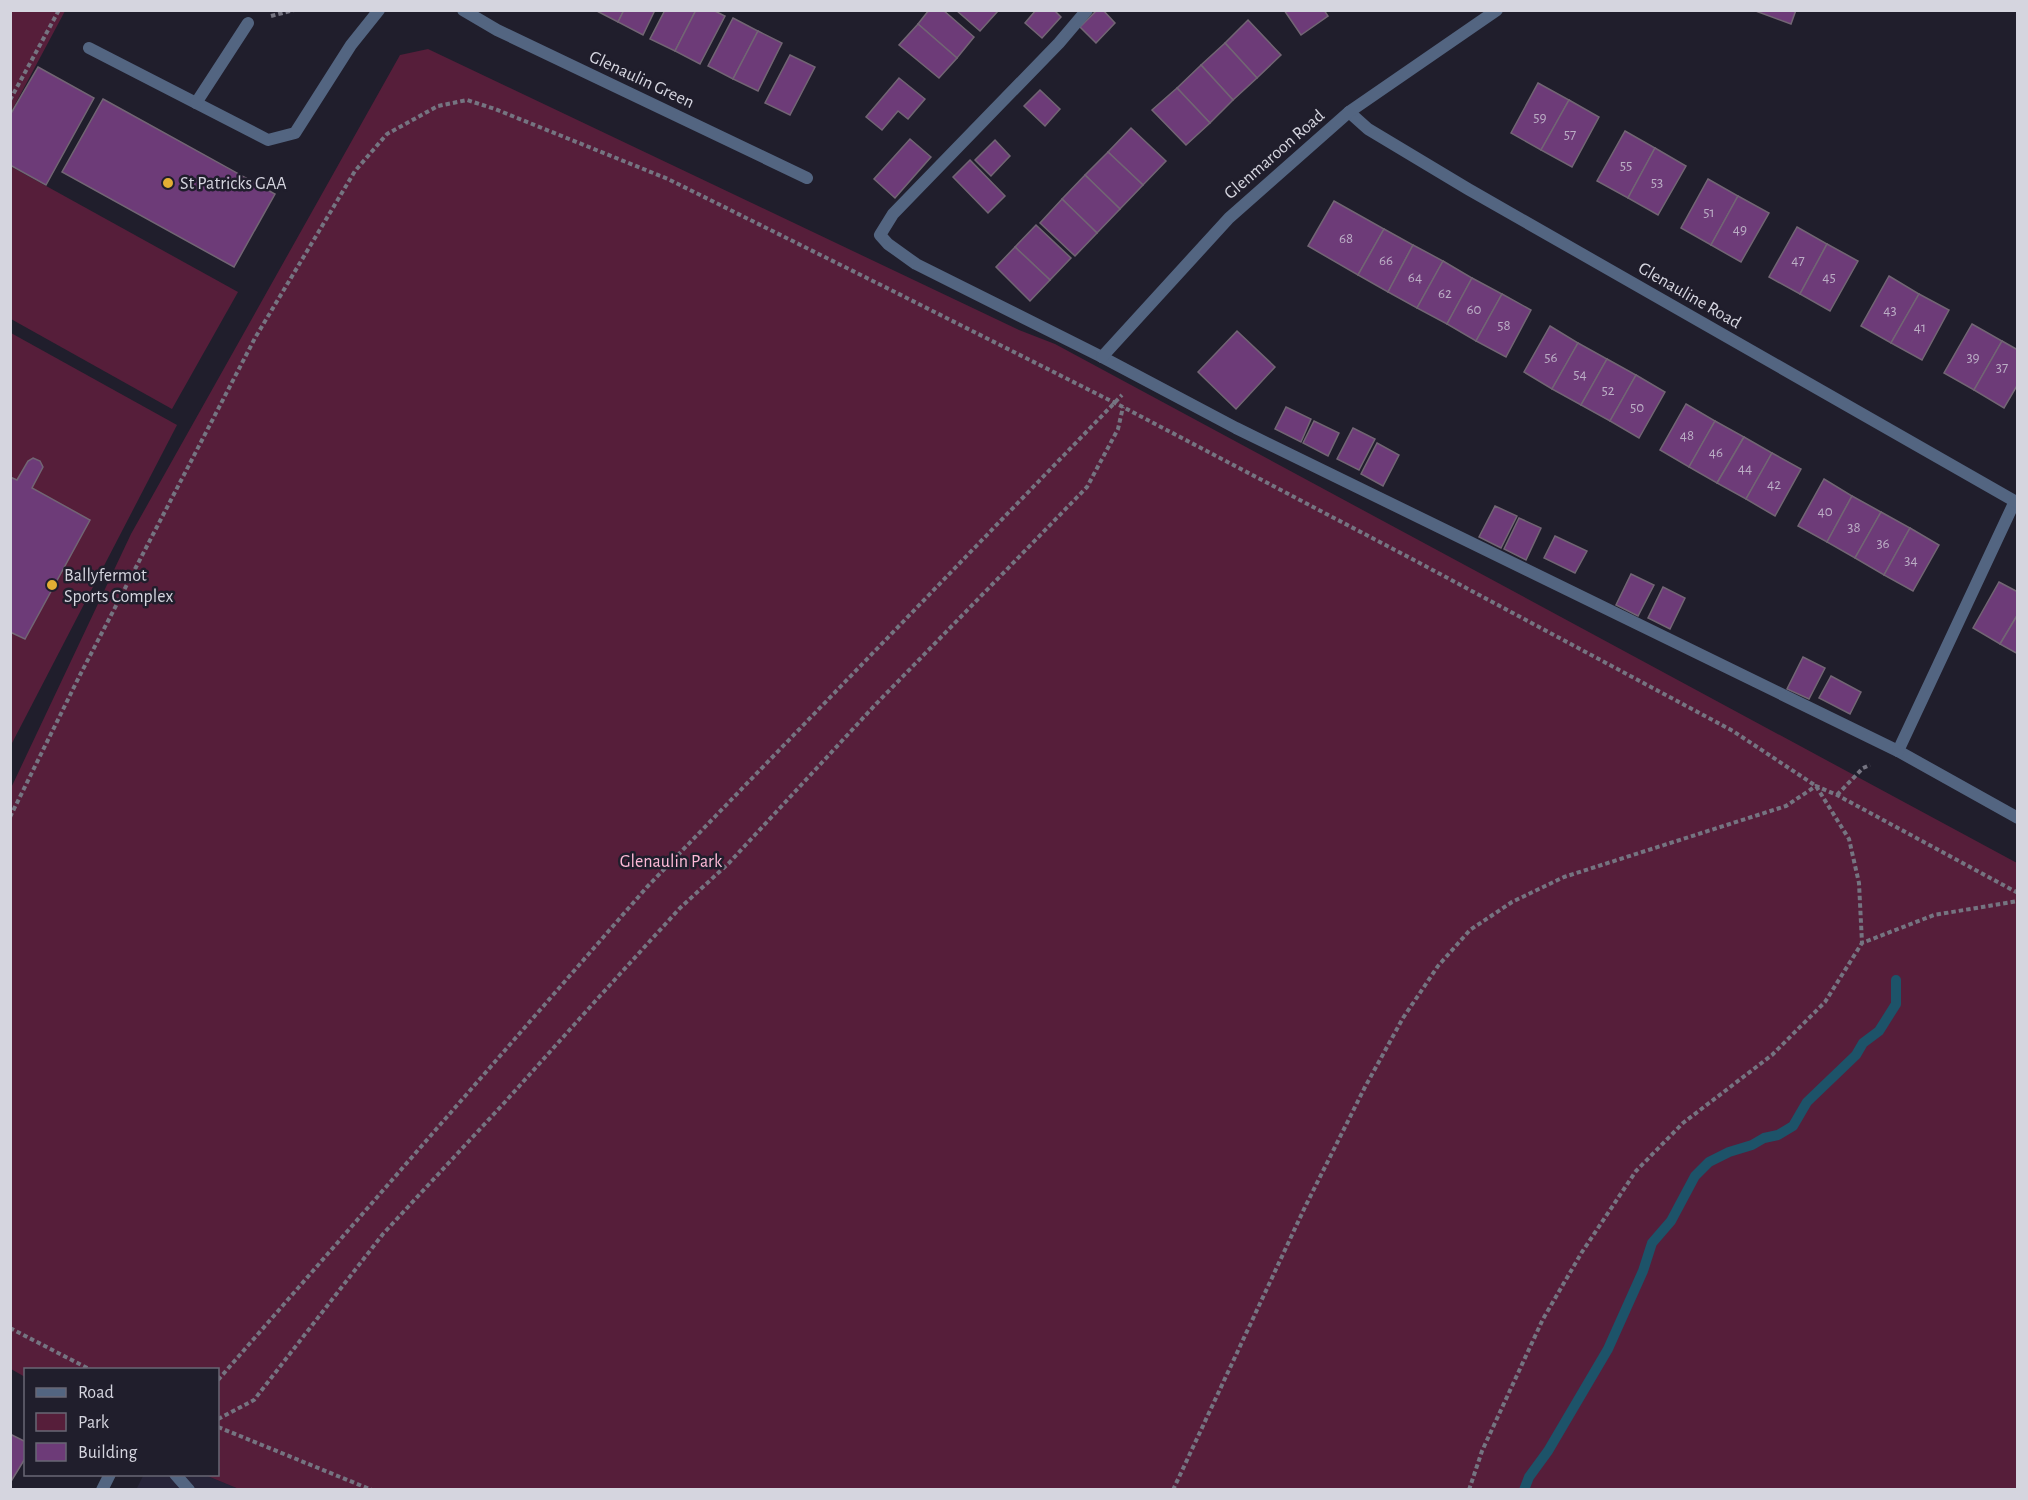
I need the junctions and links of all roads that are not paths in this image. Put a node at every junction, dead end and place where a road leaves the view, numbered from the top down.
1 (379, 10) edge
2 (463, 10) edge
3 (1087, 10) edge
4 (1497, 10) edge
5 (248, 22) dead end
6 (89, 48) dead end
7 (196, 103) junction
8 (1349, 112) junction
9 (807, 178) dead end
10 (1102, 357) junction
11 (2016, 502) edge
12 (1898, 752) junction
13 (2018, 818) edge
14 (109, 1476) edge
15 (177, 1476) edge
16 (102, 1490) edge
17 (189, 1490) edge

1 - 7 street
2 - 9 street, Glenaulin Green
3 - 10 street
4 - 8 street, Glenmaroon Road
5 - 7 street
6 - 7 street
8 - 10 street, Glenmaroon Road
8 - 11 street, Glenauline Road
10 - 12 street
11 - 12 street
12 - 13 street
14 - 16 street
15 - 17 street

